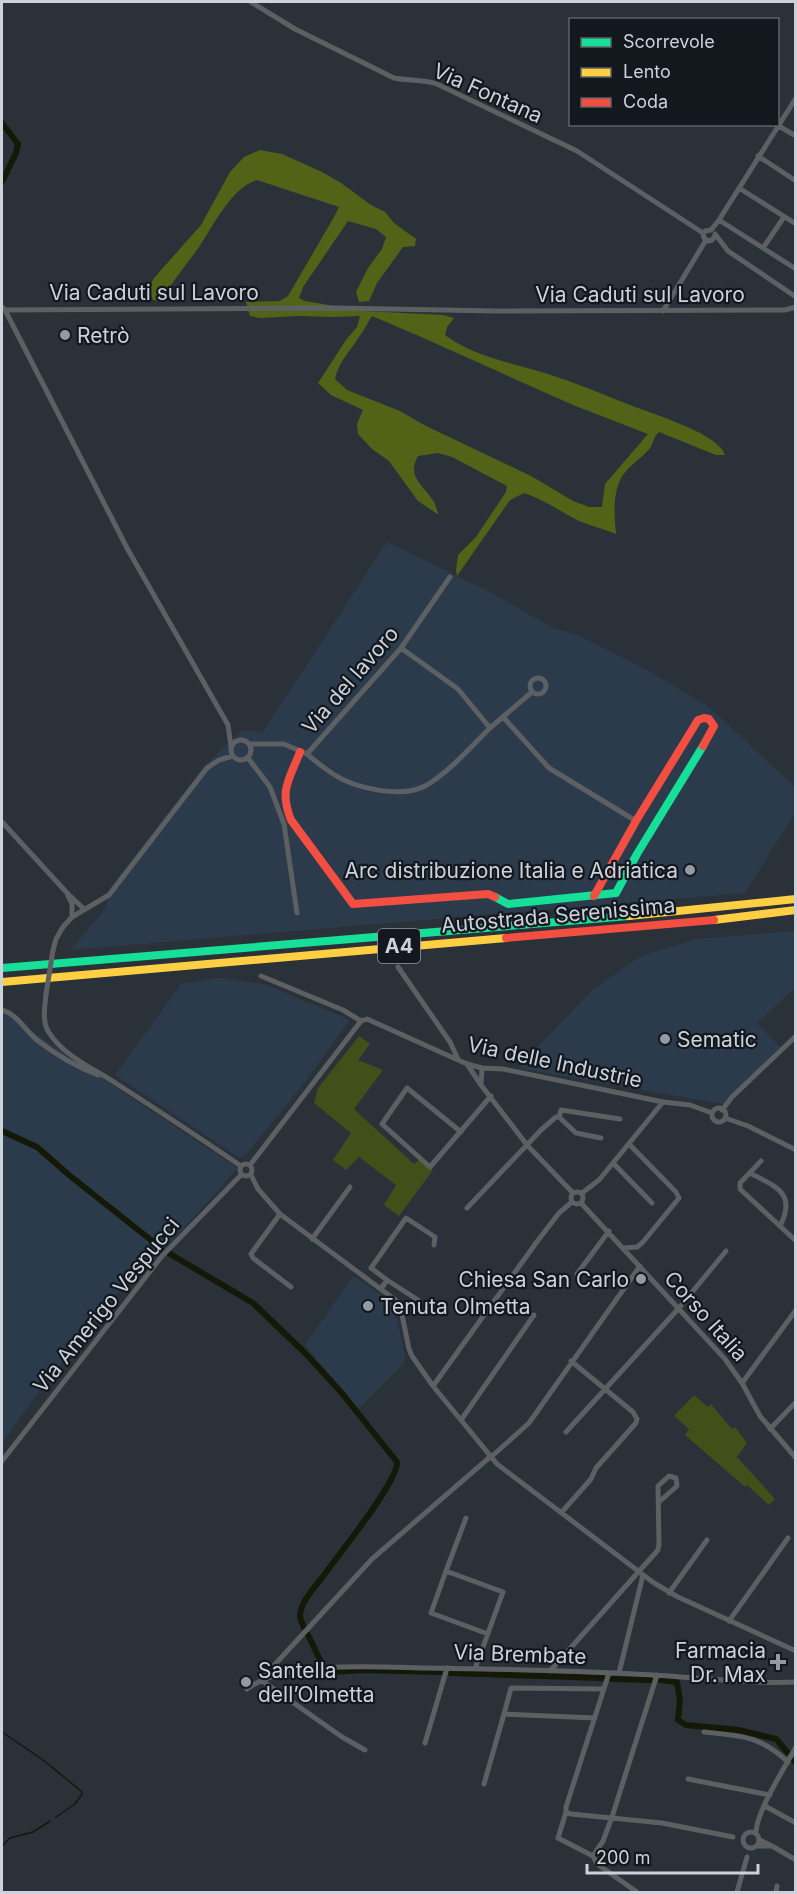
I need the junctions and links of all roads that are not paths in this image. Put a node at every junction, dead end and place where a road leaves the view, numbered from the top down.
1 (251, 2) edge
2 (795, 98) edge
3 (779, 122) edge
4 (776, 126) edge
5 (779, 126) edge
6 (795, 136) edge
7 (758, 156) junction
8 (795, 180) edge
9 (739, 188) junction
10 (784, 217) junction
11 (719, 220) junction
12 (795, 224) edge
13 (704, 233) junction
14 (713, 233) junction
15 (706, 240) junction
16 (763, 248) junction
17 (795, 269) edge
18 (795, 296) edge
19 (795, 302) edge
20 (795, 308) edge
21 (3, 309) edge
22 (663, 311) junction
23 (450, 577) dead end
24 (401, 648) junction
25 (532, 692) dead end
26 (504, 717) junction
27 (490, 729) junction
28 (250, 744) junction
29 (231, 747) junction
30 (303, 753) junction
31 (233, 756) junction
32 (248, 758) junction
33 (636, 821) junction
34 (2, 822) edge
35 (68, 894) junction
36 (594, 896) junction
37 (795, 899) edge
38 (84, 909) junction
39 (795, 910) edge
40 (297, 913) dead end
41 (72, 917) junction
42 (398, 967) dead end
43 (2, 968) edge
44 (261, 976) dead end
45 (2, 982) edge
46 (2, 1010) edge
47 (348, 1013) junction
48 (361, 1021) junction
49 (354, 1030) junction
50 (795, 1036) edge
51 (458, 1059) junction
52 (467, 1064) junction
53 (482, 1068) junction
54 (490, 1069) junction
55 (115, 1082) junction
56 (481, 1085) junction
57 (490, 1096) junction
58 (663, 1101) junction
59 (723, 1110) junction
60 (712, 1113) junction
61 (559, 1117) junction
62 (725, 1118) junction
63 (620, 1119) dead end
64 (461, 1132) junction
65 (601, 1138) dead end
66 (628, 1144) junction
67 (527, 1145) junction
68 (795, 1150) edge
69 (761, 1161) dead end
70 (613, 1163) junction
71 (241, 1166) junction
72 (250, 1166) junction
73 (750, 1173) junction
74 (241, 1175) junction
75 (250, 1175) junction
76 (350, 1187) dead end
77 (573, 1193) junction
78 (582, 1194) junction
79 (572, 1202) junction
80 (581, 1203) junction
81 (652, 1203) dead end
82 (467, 1208) dead end
83 (280, 1214) junction
84 (780, 1226) junction
85 (609, 1231) junction
86 (312, 1239) junction
87 (795, 1241) edge
88 (434, 1245) dead end
89 (624, 1248) junction
90 (726, 1251) dead end
91 (640, 1266) junction
92 (577, 1274) dead end
93 (387, 1281) junction
94 (291, 1287) dead end
95 (381, 1289) junction
96 (418, 1300) dead end
97 (679, 1308) junction
98 (795, 1310) edge
99 (534, 1315) dead end
100 (572, 1361) junction
101 (742, 1383) junction
102 (433, 1386) junction
103 (605, 1389) junction
104 (795, 1402) edge
105 (461, 1420) junction
106 (770, 1429) junction
107 (566, 1432) dead end
108 (491, 1457) junction
109 (795, 1458) edge
110 (2, 1461) edge
111 (659, 1502) junction
112 (561, 1513) junction
113 (466, 1518) dead end
114 (788, 1538) dead end
115 (707, 1540) dead end
116 (446, 1571) junction
117 (640, 1574) junction
118 (669, 1593) junction
119 (729, 1621) junction
120 (488, 1634) junction
121 (795, 1651) edge
122 (447, 1668) junction
123 (475, 1669) junction
124 (550, 1671) junction
125 (609, 1673) junction
126 (618, 1673) junction
127 (657, 1675) junction
128 (264, 1680) junction
129 (795, 1682) edge
130 (247, 1689) dead end
131 (604, 1689) junction
132 (504, 1714) junction
133 (595, 1718) junction
134 (704, 1732) dead end
135 (425, 1743) dead end
136 (795, 1747) edge
137 (365, 1750) dead end
138 (788, 1762) junction
139 (688, 1779) dead end
140 (484, 1784) dead end
141 (770, 1795) junction
142 (765, 1806) junction
143 (568, 1813) junction
144 (612, 1817) junction
145 (795, 1823) edge
146 (756, 1833) junction
147 (744, 1835) junction
148 (733, 1837) junction
149 (744, 1844) junction
150 (757, 1845) junction
151 (593, 1856) junction
152 (747, 1857) junction
153 (795, 1860) edge
154 (637, 1893) edge
155 (737, 1893) edge

1 - 13 street, Via Fontana
2 - 3 street
4 - 7 street
5 - 6 street
7 - 8 street
7 - 9 street
9 - 10 street
9 - 11 street
10 - 12 street
10 - 16 street
11 - 14 street
11 - 16 street
13 - 14 street
13 - 15 street
14 - 15 street
14 - 18 street
15 - 22 street
16 - 17 street
18 - 19 street
20 - 22 street, Via Caduti sul Lavoro
21 - 22 street, Via Caduti sul Lavoro
21 - 29 street, Via Caduti sul Lavoro
23 - 24 street, Via del lavoro
24 - 27 street
24 - 30 street, Via del lavoro
25 - 26 street
26 - 27 street
26 - 33 street
27 - 30 street
28 - 29 street
28 - 30 street, Via del lavoro
28 - 32 street
29 - 31 street, Via Caduti sul Lavoro
30 - 36 main road
31 - 32 street
31 - 38 street
32 - 40 street
33 - 36 main road
33 - 36 main road
34 - 35 street
35 - 38 street
35 - 41 street
37 - 43 main road, Autostrada Serenissima / A4
38 - 41 street
39 - 45 main road, Autostrada Serenissima / A4
41 - 55 street, bridge
42 - 51 street
44 - 47 street, Via delle Industrie
46 - 55 street
47 - 48 street, Via delle Industrie
47 - 49 street
48 - 49 street
48 - 51 street, Via delle Industrie
49 - 72 street
50 - 59 street
51 - 52 street, Via delle Industrie
52 - 53 street, Via delle Industrie
52 - 56 street
53 - 54 street, Via delle Industrie
53 - 56 street
54 - 56 street
54 - 58 street, Via delle Industrie
55 - 71 street
56 - 57 street
57 - 64 street
57 - 67 street
58 - 60 street, Via delle Industrie
58 - 66 street
59 - 60 street
59 - 62 street
60 - 62 street, Via delle Industrie
61 - 63 street
61 - 65 street
61 - 67 street
62 - 68 street, Via delle Industrie
64 - 64 street
66 - 70 street
66 - 89 street
67 - 77 street
67 - 82 street
69 - 73 street
70 - 78 street
70 - 81 street
71 - 72 street
71 - 74 street
72 - 75 street
73 - 84 street
73 - 84 street
74 - 75 street
74 - 110 street, Via Amerigo Vespucci
75 - 83 street
76 - 86 street
77 - 78 street
77 - 79 street
78 - 80 street
79 - 80 street
79 - 102 street
80 - 85 street, Corso Italia
83 - 86 street
83 - 94 street
84 - 87 street
85 - 89 street, Corso Italia
85 - 92 street
86 - 95 street
88 - 93 street
89 - 91 street, Corso Italia
90 - 97 street
91 - 97 street, Corso Italia
91 - 100 street
93 - 95 street
93 - 96 street
95 - 102 street
97 - 101 street, Corso Italia
97 - 103 street
98 - 101 street
99 - 105 street
100 - 103 street
100 - 108 street
101 - 106 street, Corso Italia
102 - 105 street
103 - 107 street
103 - 112 street
104 - 106 street
105 - 108 street
106 - 109 street, Corso Italia
108 - 112 street
108 - 128 street
111 - 111 street
111 - 117 street
112 - 117 street
113 - 116 street
114 - 119 street
115 - 118 street
116 - 120 street
116 - 120 street
117 - 118 street
117 - 124 street
117 - 126 street
118 - 119 street
119 - 121 street
120 - 123 street
122 - 123 street, Via Brembate
122 - 128 street, Via Brembate
122 - 135 street
123 - 124 street, Via Brembate
124 - 125 street, Via Brembate
125 - 126 street, Via Brembate
125 - 131 street
126 - 127 street, Via Brembate
127 - 129 street, Via Brembate
127 - 144 street
128 - 130 street, Via Brembate
128 - 137 street
131 - 132 street
131 - 133 street
132 - 133 street
132 - 140 street
133 - 143 street
134 - 138 street
136 - 138 street
138 - 141 street
139 - 141 street
141 - 142 street
142 - 145 street
142 - 146 street
143 - 144 street
143 - 151 street
144 - 148 street
144 - 151 street
146 - 147 street
146 - 150 street
147 - 148 street
147 - 149 street
148 - 149 street
149 - 150 street
149 - 152 street
150 - 152 street
150 - 153 street
151 - 154 street
152 - 155 street

